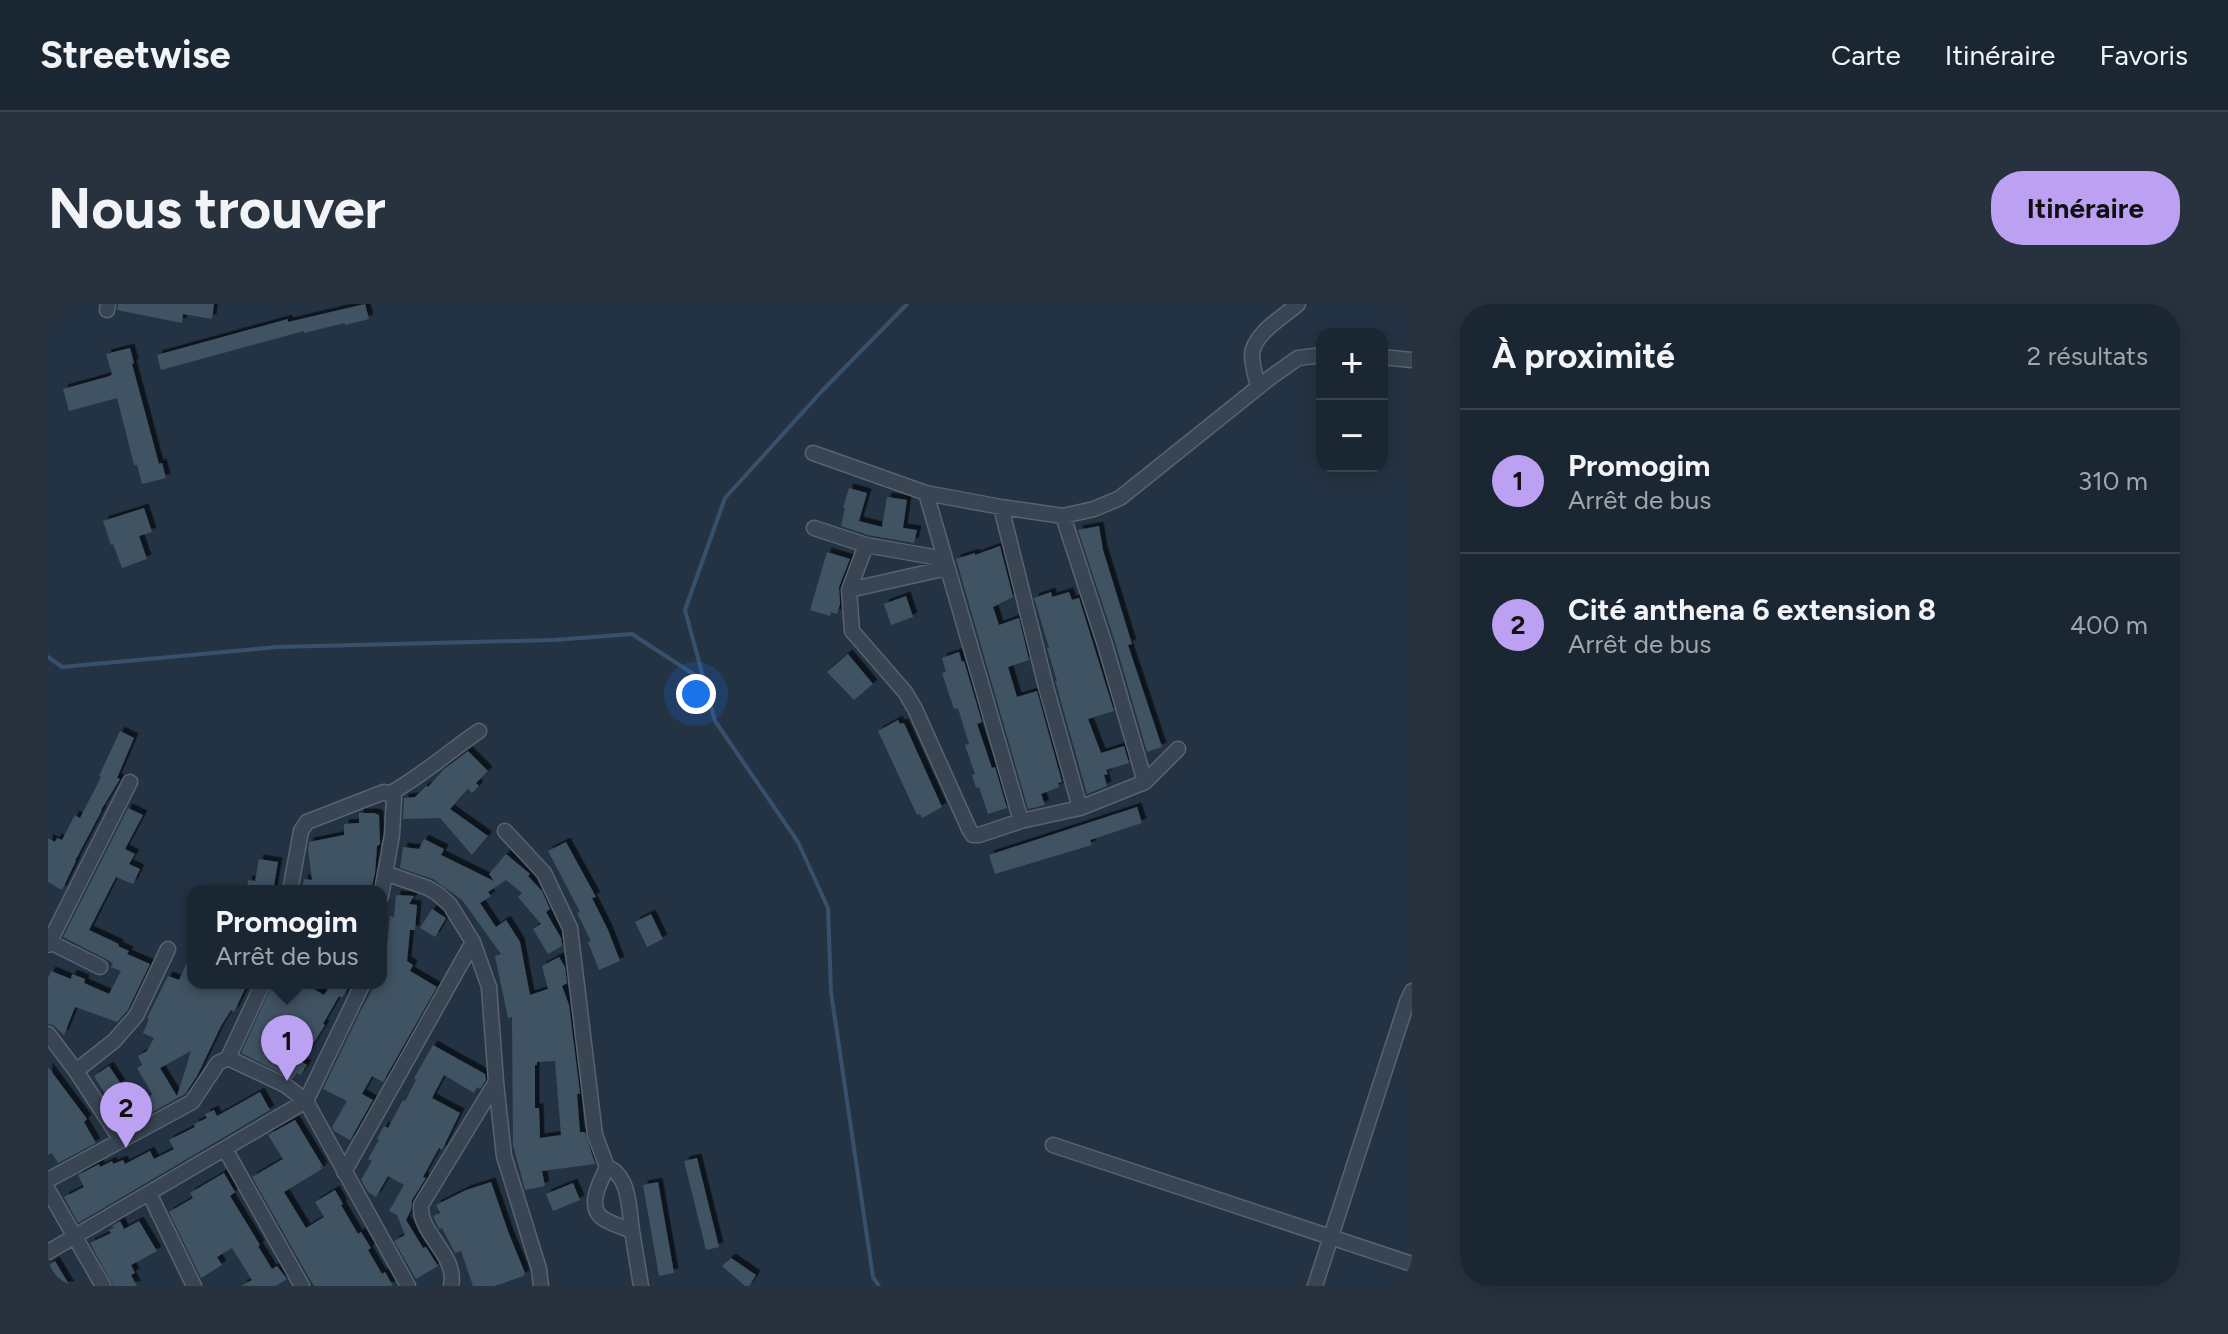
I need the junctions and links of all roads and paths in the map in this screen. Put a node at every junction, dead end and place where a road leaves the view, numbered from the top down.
1 (1298, 304) edge
2 (1316, 356) edge
3 (1388, 358) edge
4 (1412, 360) edge
5 (1258, 387) junction
6 (813, 453) dead end
7 (926, 493) junction
8 (1001, 507) junction
9 (1063, 516) junction
10 (814, 528) dead end
11 (866, 545) junction
12 (946, 564) junction
13 (849, 590) junction
14 (479, 731) dead end
15 (1178, 749) dead end
16 (130, 782) dead end
17 (1145, 782) junction
18 (389, 794) junction
19 (1080, 808) junction
20 (1021, 821) junction
21 (505, 831) dead end
22 (385, 873) junction
23 (291, 885) edge
24 (383, 885) edge
25 (473, 942) junction
26 (49, 943) edge
27 (168, 949) dead end
28 (100, 967) dead end
29 (260, 989) edge
30 (360, 989) edge
31 (1412, 991) edge
32 (48, 1034) edge
33 (228, 1058) junction
34 (76, 1071) junction
35 (496, 1082) junction
36 (306, 1101) junction
37 (121, 1140) junction
38 (1053, 1145) dead end
39 (225, 1149) junction
40 (607, 1167) junction
41 (344, 1172) junction
42 (48, 1180) edge
43 (48, 1190) edge
44 (149, 1193) junction
45 (632, 1231) junction
46 (76, 1236) junction
47 (1331, 1237) junction
48 (48, 1252) edge
49 (1412, 1264) edge
50 (103, 1286) edge
51 (194, 1286) edge
52 (302, 1286) edge
53 (408, 1286) edge
54 (451, 1286) edge
55 (541, 1286) edge
56 (641, 1286) edge
57 (1315, 1286) edge

1 - 5 street
2 - 5 street
3 - 4 street
5 - 9 street
6 - 7 street
7 - 8 street
7 - 12 street
8 - 9 street
8 - 19 street
9 - 17 street
10 - 11 street
11 - 12 street
11 - 13 street
12 - 13 street
12 - 20 street
13 - 20 street
14 - 18 street
15 - 17 street
16 - 26 street
17 - 19 street
18 - 22 street
18 - 23 street
19 - 20 street
21 - 40 street
22 - 24 street
22 - 25 street
25 - 35 street
25 - 41 street
26 - 28 street
27 - 34 street
29 - 33 street
30 - 36 street
31 - 47 street
32 - 34 street
33 - 36 street
33 - 37 street
34 - 37 street
35 - 54 street
35 - 55 street
36 - 39 street
36 - 41 street
37 - 42 street
38 - 47 street
39 - 44 street
39 - 52 street
40 - 45 street
40 - 45 street
41 - 53 street
43 - 46 street
44 - 46 street
44 - 51 street
45 - 56 street
46 - 48 street
46 - 50 street
47 - 49 street
47 - 57 street

